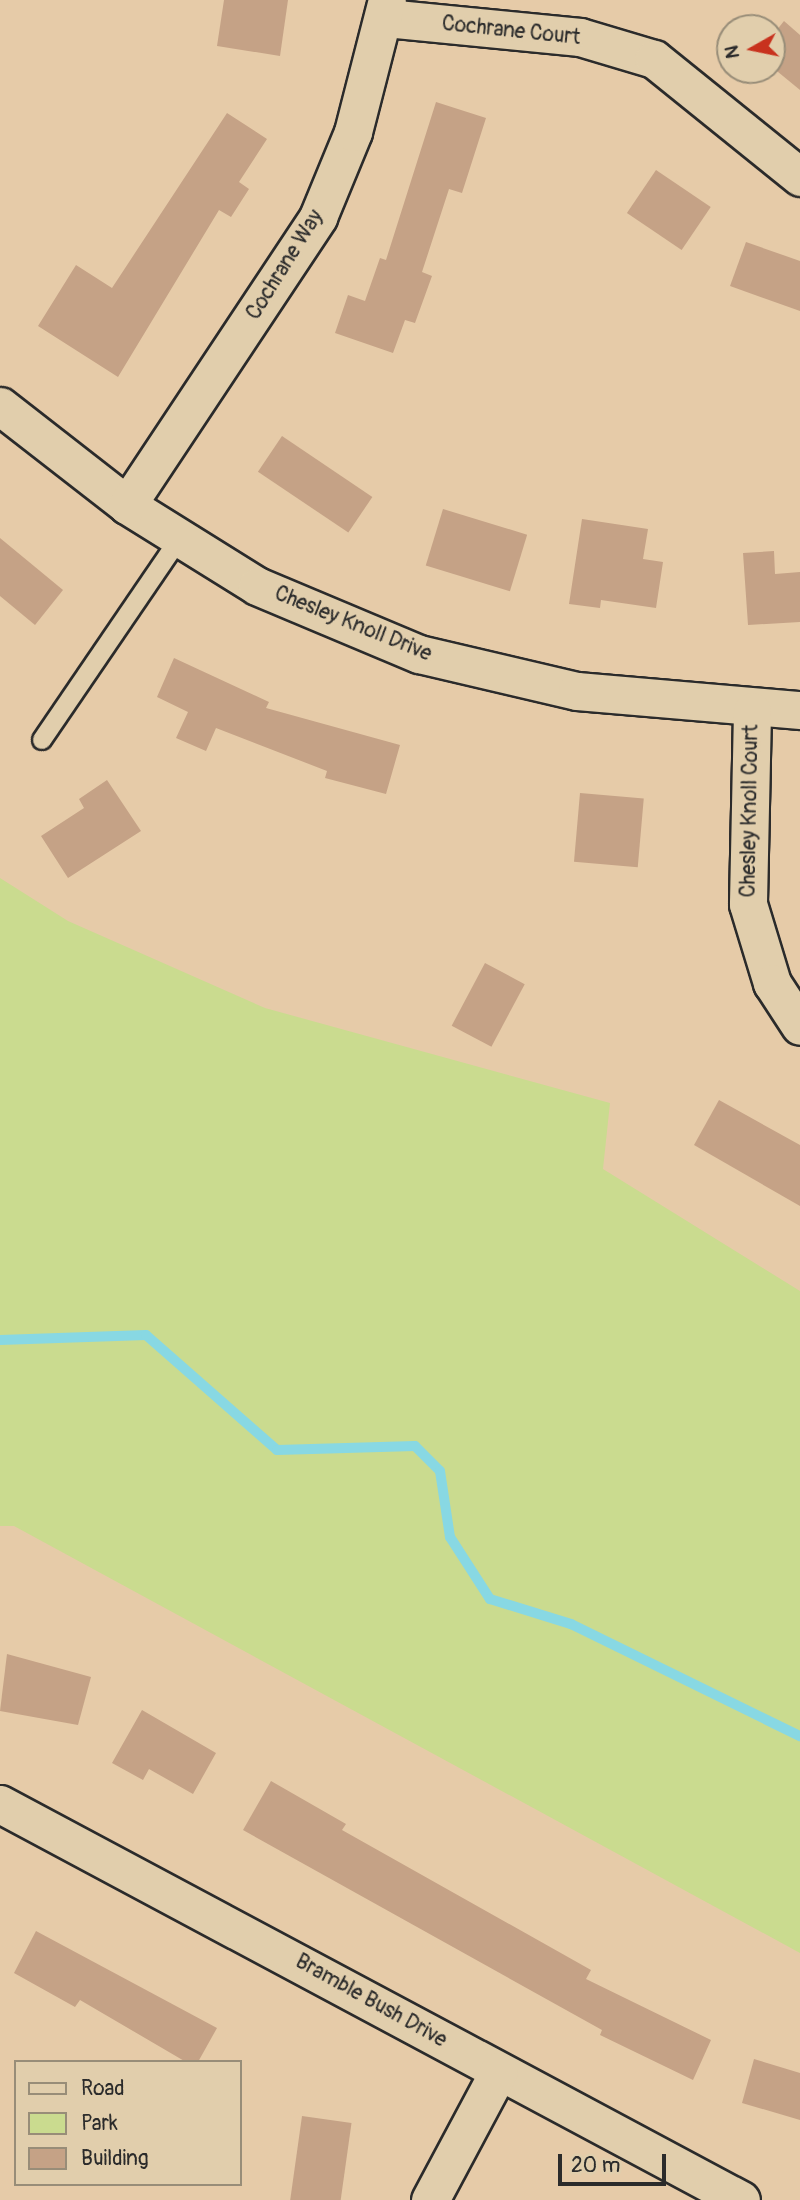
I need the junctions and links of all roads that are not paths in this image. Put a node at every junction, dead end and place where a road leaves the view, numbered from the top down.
1 (387, 9) edge
2 (800, 177) edge
3 (0, 406) edge
4 (127, 505) junction
5 (180, 538) junction
6 (752, 710) junction
7 (800, 710) edge
8 (42, 740) dead end
9 (800, 1026) edge
10 (0, 1804) edge
11 (499, 2071) junction
12 (430, 2200) edge
13 (741, 2200) edge

1 - 2 street, Cochrane Court
1 - 4 street, Cochrane Way
3 - 4 street, Chesley Knoll Drive
4 - 5 street, Chesley Knoll Drive
5 - 6 street, Chesley Knoll Drive
5 - 8 lane
6 - 7 street, Chesley Knoll Drive
6 - 9 street, Chesley Knoll Court
10 - 11 street, Bramble Bush Drive
11 - 12 street
11 - 13 street, Bramble Bush Drive

